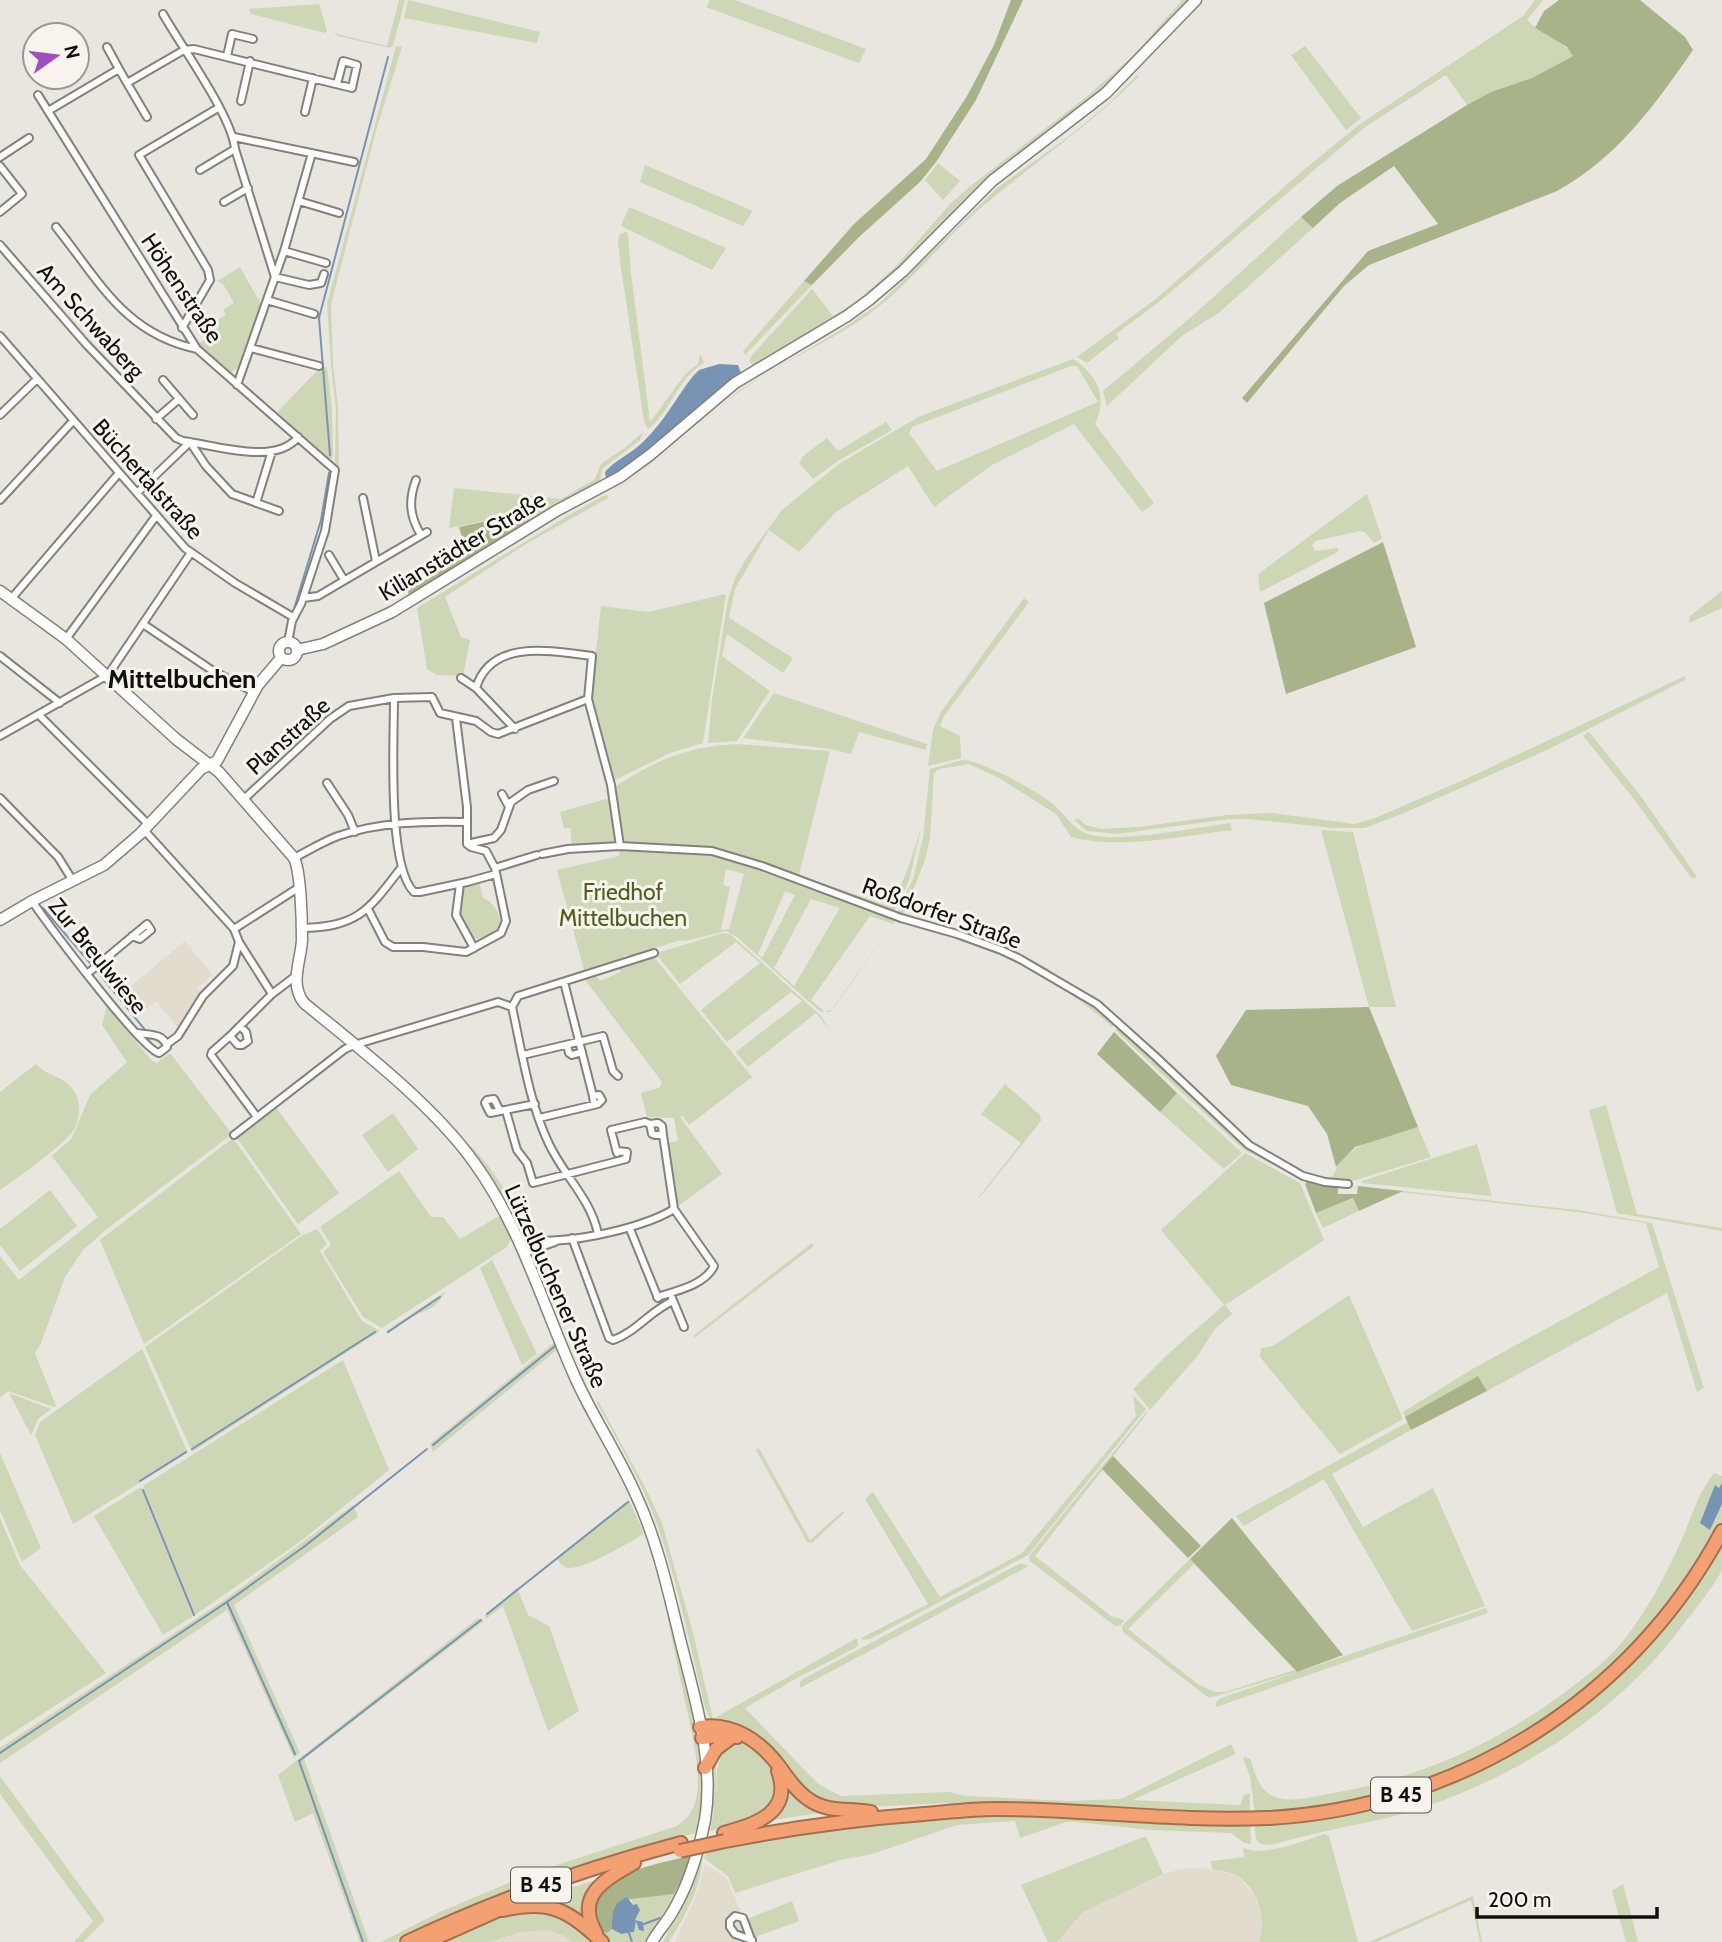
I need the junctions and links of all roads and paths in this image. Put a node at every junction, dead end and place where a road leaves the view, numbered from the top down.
1 (1195, 0) edge
2 (163, 14) dead end
3 (253, 39) dead end
4 (107, 47) dead end
5 (184, 50) junction
6 (227, 56) junction
7 (250, 61) junction
8 (119, 69) junction
9 (313, 78) junction
10 (127, 83) junction
11 (337, 84) dead end
12 (38, 94) dead end
13 (241, 101) dead end
14 (218, 108) junction
15 (48, 111) junction
16 (304, 112) dead end
17 (147, 117) dead end
18 (234, 137) junction
19 (29, 138) dead end
20 (235, 149) junction
21 (312, 153) junction
22 (0, 158) edge
23 (354, 162) dead end
24 (0, 166) edge
25 (200, 170) dead end
26 (248, 188) junction
27 (299, 201) junction
28 (224, 202) dead end
29 (0, 212) edge
30 (339, 213) dead end
31 (56, 227) dead end
32 (0, 245) edge
33 (284, 251) junction
34 (326, 263) dead end
35 (324, 274) dead end
36 (275, 277) junction
37 (267, 300) junction
38 (314, 314) dead end
39 (183, 328) junction
40 (0, 336) edge
41 (251, 348) junction
42 (197, 349) junction
43 (319, 366) dead end
44 (37, 379) junction
45 (163, 380) dead end
46 (237, 385) junction
47 (179, 399) junction
48 (0, 415) edge
49 (193, 415) dead end
50 (156, 419) junction
51 (73, 421) junction
52 (298, 437) junction
53 (190, 442) junction
54 (272, 451) junction
55 (120, 473) junction
56 (416, 480) dead end
57 (137, 493) junction
58 (363, 498) dead end
59 (0, 500) edge
60 (256, 503) junction
61 (279, 511) dead end
62 (156, 516) junction
63 (190, 554) junction
64 (329, 555) dead end
65 (376, 561) junction
66 (344, 580) junction
67 (0, 591) edge
68 (303, 598) junction
69 (11, 599) junction
70 (293, 617) junction
71 (143, 624) junction
72 (66, 639) junction
73 (288, 642) junction
74 (297, 650) junction
75 (0, 656) edge
76 (281, 657) junction
77 (108, 676) junction
78 (461, 678) dead end
79 (476, 688) junction
80 (253, 691) junction
81 (394, 698) junction
82 (588, 699) junction
83 (60, 703) junction
84 (39, 715) junction
85 (456, 718) junction
86 (515, 729) junction
87 (0, 736) edge
88 (209, 765) junction
89 (554, 781) dead end
90 (327, 783) dead end
91 (502, 794) dead end
92 (0, 798) edge
93 (243, 800) junction
94 (509, 807) junction
95 (466, 822) junction
96 (396, 824) junction
97 (147, 827) junction
98 (355, 832) junction
99 (467, 844) junction
100 (620, 846) junction
101 (294, 858) junction
102 (401, 868) junction
103 (495, 871) junction
104 (73, 881) junction
105 (460, 884) junction
106 (298, 888) junction
107 (32, 901) junction
108 (368, 909) junction
109 (0, 920) edge
110 (301, 928) junction
111 (234, 929) junction
112 (132, 936) dead end
113 (239, 942) junction
114 (474, 948) junction
115 (654, 953) dead end
116 (88, 974) junction
117 (297, 975) junction
118 (564, 982) junction
119 (272, 994) junction
120 (512, 1007) junction
121 (240, 1026) junction
122 (137, 1033) junction
123 (230, 1036) junction
124 (579, 1042) junction
125 (167, 1044) junction
126 (354, 1045) junction
127 (567, 1045) junction
128 (582, 1052) junction
129 (523, 1055) junction
130 (618, 1076) dead end
131 (535, 1104) junction
132 (257, 1117) junction
133 (539, 1118) junction
134 (234, 1135) dead end
135 (568, 1175) junction
136 (1348, 1184) dead end
137 (674, 1209) junction
138 (630, 1229) junction
139 (598, 1234) junction
140 (517, 1237) junction
141 (568, 1238) junction
142 (524, 1253) junction
143 (670, 1293) junction
144 (657, 1297) junction
145 (673, 1301) junction
146 (660, 1307) junction
147 (684, 1327) dead end
148 (1722, 1531) edge
149 (701, 1732) junction
150 (732, 1737) junction
151 (751, 1740) junction
152 (772, 1758) junction
153 (705, 1768) junction
154 (976, 1810) junction
155 (871, 1812) junction
156 (724, 1837) junction
157 (680, 1847) junction
158 (634, 1863) junction
159 (495, 1912) junction
160 (663, 1929) junction
161 (601, 1941) edge
162 (407, 1942) edge
163 (427, 1942) edge
164 (652, 1942) edge
165 (659, 1942) edge

1 - 74 main road, Kilianstädter Straße
2 - 5 street
3 - 6 street
4 - 8 street
5 - 6 street
5 - 10 street
5 - 14 street
6 - 7 street
7 - 9 street
7 - 13 street
8 - 10 street
8 - 15 street
9 - 11 street
9 - 16 street
10 - 17 street
12 - 15 street, Höhenstraße
14 - 18 street
14 - 39 street
15 - 39 street, Höhenstraße
18 - 20 street
18 - 21 street
19 - 22 street
20 - 25 street
20 - 26 street
21 - 23 street
21 - 27 street
24 - 29 street
26 - 28 street
26 - 36 street
27 - 30 street
27 - 33 street
31 - 42 street
32 - 50 street, Am Schwaberg
33 - 34 street
33 - 36 street
35 - 36 street
36 - 37 street
37 - 38 street
37 - 41 street
39 - 42 street, Höhenstraße
40 - 44 street, Büchertalstraße
41 - 43 street
41 - 46 street
42 - 46 street, Höhenstraße
44 - 48 street
44 - 51 street, Büchertalstraße
45 - 47 street, Am Schwaberg
46 - 52 street, Höhenstraße
47 - 49 street, Am Schwaberg
47 - 50 street
50 - 53 street, Am Schwaberg
51 - 55 street, Büchertalstraße
51 - 59 street
52 - 54 street
52 - 68 street, Höhenstraße
53 - 54 street, Am Schwaberg
53 - 57 street
53 - 60 street
54 - 60 street
55 - 57 street, Büchertalstraße
55 - 69 street
56 - 65 street
57 - 62 street, Büchertalstraße
58 - 65 street
60 - 61 street
62 - 63 street, Büchertalstraße
62 - 72 street
63 - 70 street, Büchertalstraße
63 - 71 street
64 - 66 street
65 - 66 street
66 - 68 street
67 - 69 main road
68 - 70 street
69 - 72 main road
70 - 73 street
71 - 77 street
71 - 80 street
72 - 77 main road
73 - 74 main road
73 - 76 main road
74 - 76 main road
75 - 83 street
76 - 80 main road
77 - 83 street
77 - 88 main road
78 - 79 street
79 - 82 street
79 - 86 street
80 - 88 main road
81 - 85 street, Planstraße
81 - 93 street, Planstraße
81 - 96 street
82 - 86 street, Planstraße
82 - 100 street
83 - 84 street
84 - 87 street
84 - 97 street
85 - 86 street, Planstraße
85 - 95 street
88 - 93 main road
88 - 97 main road
89 - 94 street
90 - 98 street
91 - 94 street
92 - 104 street
93 - 101 main road
94 - 99 street
95 - 96 street
95 - 99 street
96 - 98 street
96 - 102 street
97 - 104 main road
97 - 111 street
98 - 101 street
99 - 103 street
100 - 103 street, Roßdorfer Straße
100 - 136 street, Roßdorfer Straße
101 - 106 main road, Lützelbuchener Straße
102 - 105 street, Roßdorfer Straße
102 - 108 street
103 - 105 street, Roßdorfer Straße
103 - 114 street
104 - 107 main road
105 - 114 street
106 - 110 main road, Lützelbuchener Straße
106 - 111 street
107 - 109 main road
107 - 116 street, Zur Breulwiese
108 - 110 street
108 - 114 street
110 - 117 main road, Lützelbuchener Straße
111 - 113 street
112 - 116 street
113 - 119 street
113 - 125 street
115 - 118 street
116 - 122 street, Zur Breulwiese
117 - 119 street
117 - 126 main road, Lützelbuchener Straße
118 - 120 street
118 - 124 street
119 - 121 street
120 - 126 street
120 - 129 street
121 - 123 street
121 - 123 street
122 - 125 street, Zur Breulwiese
122 - 125 street, Zur Breulwiese
123 - 132 street
124 - 127 street
124 - 128 street
124 - 130 street
126 - 132 street
126 - 140 main road, Lützelbuchener Straße
127 - 128 street
127 - 129 street
128 - 133 street
129 - 131 street
131 - 133 street
131 - 135 street
132 - 134 street
133 - 135 street
135 - 137 street
135 - 139 street
137 - 138 street
137 - 143 street
138 - 139 street
138 - 144 street
139 - 141 street
140 - 141 street
140 - 142 main road, Lützelbuchener Straße
141 - 142 street
141 - 146 street
142 - 149 main road, Lützelbuchener Straße
143 - 144 street
143 - 145 street
144 - 146 street
145 - 146 street
145 - 147 street
148 - 154 highway, B 45
149 - 150 highway
149 - 151 highway
149 - 153 main road, Lützelbuchener Straße
150 - 151 highway
150 - 153 highway
151 - 152 highway
152 - 155 highway
152 - 156 highway
153 - 160 main road, Lützelbuchener Straße
154 - 155 highway, B 45
154 - 156 highway, B 45
155 - 156 highway, B 45
156 - 157 highway, B 45, bridge
157 - 158 highway, B 45
157 - 162 highway, B 45
158 - 159 highway, B 45
158 - 161 highway
159 - 161 highway
159 - 163 highway, B 45
160 - 164 main road
160 - 165 main road

